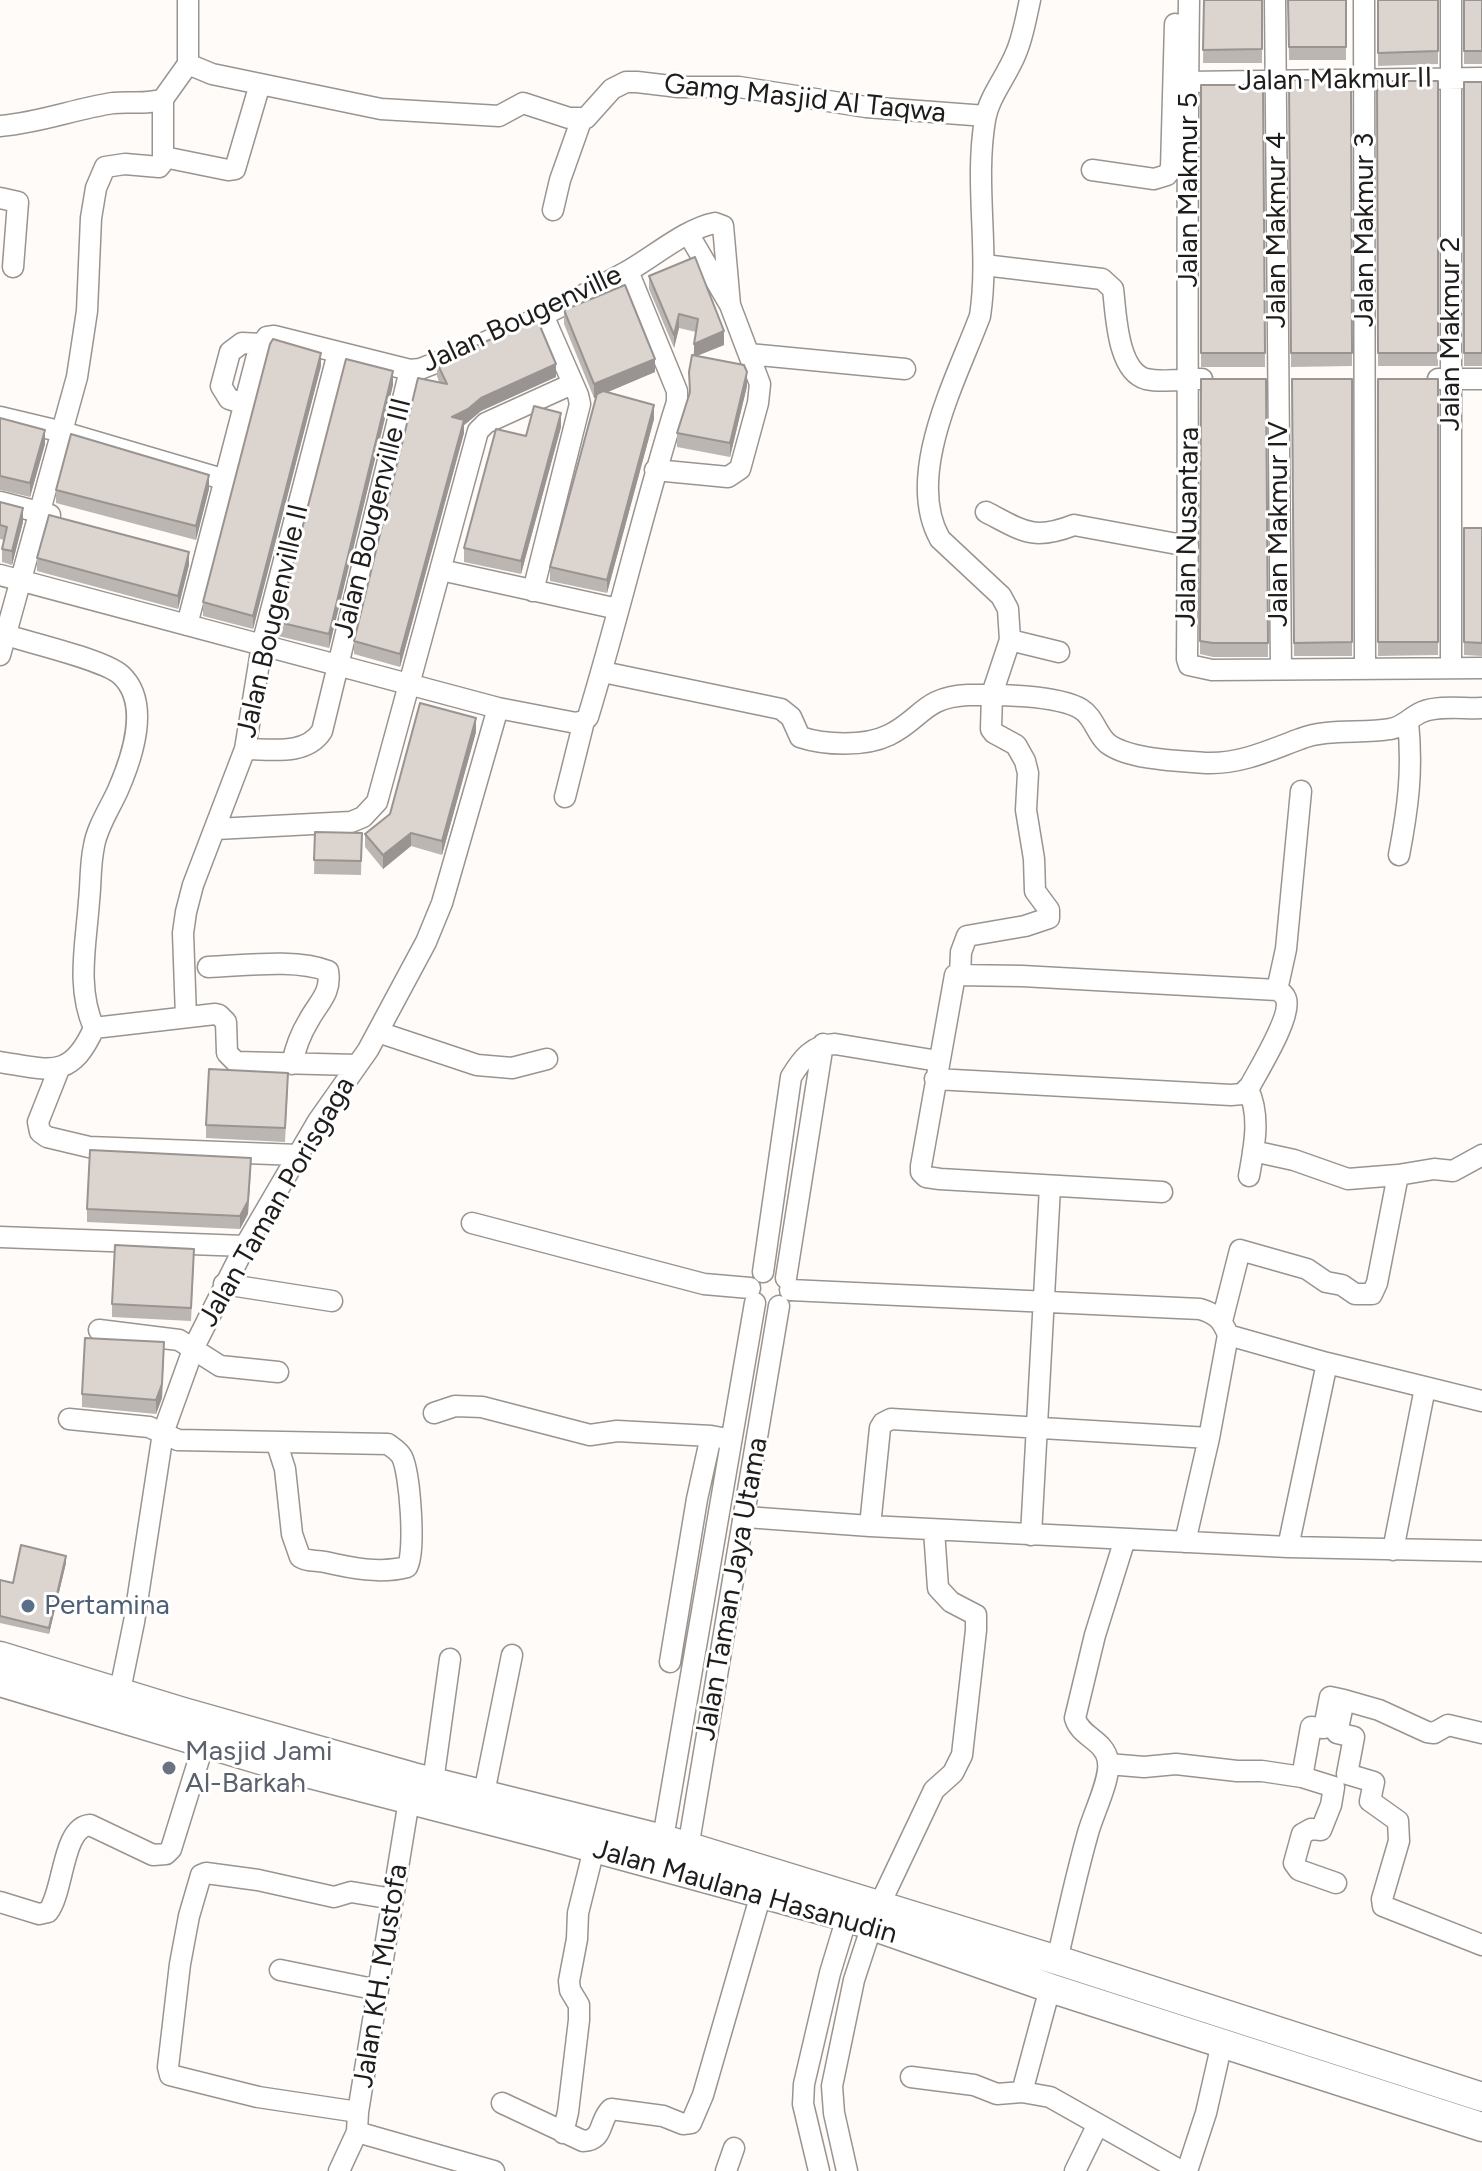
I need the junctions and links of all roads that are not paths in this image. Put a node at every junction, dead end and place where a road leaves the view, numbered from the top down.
1 (188, 0) edge
2 (1030, 0) edge
3 (1176, 0) edge
4 (1189, 0) edge
5 (1275, 0) edge
6 (1364, 0) edge
7 (1451, 0) edge
8 (188, 64) junction
9 (1183, 78) junction
10 (1451, 78) junction
11 (1482, 78) edge
12 (1364, 79) junction
13 (1277, 80) junction
14 (260, 84) junction
15 (163, 99) junction
16 (986, 116) junction
17 (582, 118) junction
18 (0, 126) edge
19 (164, 157) junction
20 (1092, 170) dead end
21 (0, 198) edge
22 (553, 210) dead end
23 (689, 235) junction
24 (984, 265) junction
25 (13, 267) dead end
26 (628, 271) junction
27 (730, 305) junction
28 (543, 315) junction
29 (338, 353) junction
30 (749, 354) junction
31 (905, 369) dead end
32 (410, 370) junction
33 (1190, 379) junction
34 (1423, 379) edge
35 (1451, 379) junction
36 (1482, 379) edge
37 (1219, 380) edge
38 (1278, 380) joint
39 (572, 384) junction
40 (0, 417) edge
41 (63, 432) junction
42 (655, 470) junction
43 (226, 480) junction
44 (0, 502) edge
45 (986, 512) dead end
46 (40, 513) junction
47 (71, 521) edge
48 (1450, 529) junction
49 (1471, 529) edge
50 (1188, 546) junction
51 (441, 570) junction
52 (7, 581) edge
53 (533, 591) junction
54 (618, 609) junction
55 (187, 625) junction
56 (1010, 640) junction
57 (3, 645) edge
58 (262, 645) junction
59 (1059, 652) dead end
60 (336, 666) junction
61 (1365, 667) junction
62 (1451, 668) junction
63 (1482, 668) edge
64 (1281, 669) junction
65 (603, 672) junction
66 (410, 685) junction
67 (992, 694) junction
68 (498, 708) junction
69 (1482, 708) edge
70 (584, 721) junction
71 (1408, 722) junction
72 (245, 749) junction
73 (1301, 791) dead end
74 (565, 797) dead end
75 (216, 829) junction
76 (1399, 855) dead end
77 (208, 967) dead end
78 (960, 975) junction
79 (1277, 990) junction
80 (186, 1017) junction
81 (94, 1028) junction
82 (378, 1032) junction
83 (823, 1044) junction
84 (547, 1059) dead end
85 (0, 1062) edge
86 (292, 1064) junction
87 (357, 1065) junction
88 (59, 1069) junction
89 (937, 1070) junction
90 (1248, 1089) junction
91 (1253, 1151) junction
92 (298, 1155) junction
93 (1482, 1155) edge
94 (1398, 1175) junction
95 (1249, 1176) dead end
96 (1050, 1187) junction
97 (1162, 1192) dead end
98 (472, 1223) dead end
99 (0, 1237) edge
100 (245, 1246) junction
101 (224, 1284) junction
102 (756, 1288) junction
103 (785, 1291) junction
104 (332, 1301) dead end
105 (1043, 1303) junction
106 (1225, 1328) junction
107 (99, 1330) dead end
108 (194, 1347) junction
109 (1327, 1363) junction
110 (278, 1372) dead end
111 (1425, 1388) junction
112 (1482, 1401) edge
113 (434, 1413) dead end
114 (69, 1419) dead end
115 (1036, 1428) junction
116 (163, 1433) junction
117 (721, 1438) junction
118 (1209, 1438) junction
119 (277, 1444) junction
120 (697, 1499) junction
121 (719, 1503) junction
122 (746, 1517) junction
123 (870, 1526) junction
124 (934, 1530) junction
125 (1031, 1535) junction
126 (1125, 1539) junction
127 (1185, 1542) junction
128 (1288, 1547) junction
129 (1393, 1550) junction
130 (1482, 1551) edge
131 (676, 1630) junction
132 (697, 1634) junction
133 (512, 1655) dead end
134 (0, 1656) edge
135 (450, 1659) dead end
136 (670, 1662) dead end
137 (0, 1682) edge
138 (1344, 1700) junction
139 (117, 1704) junction
140 (1482, 1733) edge
141 (204, 1743) junction
142 (1108, 1764) junction
143 (1302, 1777) junction
144 (416, 1793) junction
145 (484, 1793) junction
146 (673, 1856) junction
147 (591, 1860) junction
148 (1336, 1883) dead end
149 (393, 1899) junction
150 (0, 1902) edge
151 (757, 1908) junction
152 (862, 1922) junction
153 (1482, 1945) edge
154 (832, 1964) junction
155 (280, 1970) dead end
156 (857, 1973) junction
157 (1054, 1974) junction
158 (378, 1990) junction
159 (1222, 2046) junction
160 (911, 2077) dead end
161 (1022, 2092) junction
162 (1482, 2097) edge
163 (502, 2103) dead end
164 (358, 2122) junction
165 (1098, 2124) junction
166 (1482, 2127) edge
167 (563, 2133) junction
168 (734, 2148) dead end
169 (339, 2171) edge
170 (494, 2171) edge
171 (726, 2171) edge
172 (819, 2171) edge
173 (847, 2171) edge
174 (1075, 2171) edge
175 (1184, 2171) edge

1 - 8 street
2 - 16 street
3 - 9 street
4 - 9 street, Jalan Makmur 5
5 - 13 street, Jalan Makmur 4
6 - 12 street, Jalan Makmur 3
7 - 10 street, Jalan Makmur 2
8 - 14 street
8 - 15 street
9 - 13 street, Jalan Makmur II
9 - 20 street
9 - 33 street, Jalan Makmur 5
10 - 11 street, Jalan Makmur II
10 - 12 street, Jalan Makmur II
10 - 35 street, Jalan Makmur 2
12 - 13 street, Jalan Makmur II
12 - 61 street, Jalan Makmur 3
13 - 38 street, Jalan Makmur 4
14 - 17 street
14 - 19 street
15 - 18 street
15 - 19 street
16 - 17 street, Gamg Masjid Al Taqwa
16 - 24 street
17 - 22 street
19 - 41 street
21 - 25 street
23 - 26 street, Jalan Bougenville
23 - 27 street
23 - 27 street, Jalan Bougenville
24 - 33 street
24 - 56 street
26 - 28 street, Jalan Bougenville
26 - 42 street
27 - 30 street
28 - 32 street, Jalan Bougenville
28 - 39 street
29 - 32 street, Jalan Bougenville
29 - 43 street, Jalan Bougenville
29 - 58 street, Jalan Bougenville II
30 - 31 street
30 - 42 street
32 - 60 street, Jalan Bougenville III
33 - 37 street
33 - 50 street, Jalan Nusantara
34 - 35 street
35 - 36 street
35 - 48 street, Jalan Makmur 2
38 - 64 street, Jalan Makmur IV
39 - 51 street
39 - 53 street
40 - 41 street
41 - 43 street
41 - 46 street
42 - 54 street
43 - 55 street, Jalan Bougenville
44 - 46 street
45 - 50 street
46 - 47 street
46 - 52 street
48 - 49 street
48 - 62 street, Jalan Makmur 2
50 - 64 street, Jalan Nusantara
51 - 53 street
51 - 66 street
52 - 55 street
52 - 57 street
53 - 54 street
54 - 65 street
55 - 58 street
56 - 59 street
56 - 67 street
57 - 81 street
58 - 60 street
58 - 72 street, Jalan Bougenville II
60 - 66 street
60 - 72 street, Jalan Bougenville III
61 - 62 street
61 - 64 street
62 - 63 street
65 - 67 street
65 - 70 street
66 - 68 street
66 - 75 street
67 - 71 street
67 - 78 street
68 - 70 street
68 - 82 street, Jalan Taman Porisgaga
69 - 71 street
70 - 74 street
71 - 76 street
72 - 75 street, Jalan Bougenville II
73 - 79 street
75 - 80 street, Jalan Bougenville II
77 - 86 street
78 - 79 street
78 - 89 street
79 - 90 street
80 - 81 street
80 - 86 street
81 - 88 street
82 - 84 street
82 - 87 street, Jalan Taman Porisgaga
83 - 89 street
83 - 102 street, Jalan Taman Jaya Utama
83 - 103 street, Jalan Taman Jaya Utama
85 - 88 street
86 - 87 street
87 - 92 street, Jalan Taman Porisgaga
88 - 92 street
89 - 90 street
89 - 96 street
90 - 91 street
91 - 94 street
91 - 95 street
92 - 100 street, Jalan Taman Porisgaga
93 - 94 street
94 - 106 street
96 - 97 street
96 - 105 street
98 - 102 street
99 - 100 street
100 - 101 street, Jalan Taman Porisgaga
101 - 104 street
101 - 108 street, Jalan Taman Porisgaga
102 - 103 street
102 - 103 street
102 - 117 street, Jalan Taman Jaya Utama
103 - 105 street
103 - 122 street, Jalan Taman Jaya Utama
105 - 106 street
105 - 115 street
106 - 109 street
106 - 118 street
107 - 108 street
108 - 110 street
108 - 116 street, Jalan Taman Porisgaga
109 - 111 street
109 - 128 street
111 - 112 street
111 - 129 street
113 - 117 street
114 - 116 street
115 - 118 street
115 - 123 street
115 - 125 street
116 - 119 street
116 - 139 street, Jalan Taman Porisgaga
117 - 120 street
117 - 121 street, Jalan Taman Jaya Utama
118 - 127 street
119 - 119 street
120 - 121 street
120 - 131 street
121 - 132 street, Jalan Taman Jaya Utama
122 - 123 street
122 - 146 street, Jalan Taman Jaya Utama
123 - 124 street
124 - 125 street
124 - 152 street
125 - 126 street
126 - 127 street
126 - 142 street
127 - 128 street
128 - 129 street
129 - 130 street
131 - 132 street
131 - 136 street
132 - 146 street, Jalan Taman Jaya Utama
133 - 145 street
134 - 139 street, Jalan Maulana Hasanudin
135 - 144 street, Jalan KH. Mustofa
137 - 139 street, Jalan Maulana Hasanudin
138 - 140 street
138 - 143 street
138 - 153 street
139 - 141 street, Jalan Maulana Hasanudin
139 - 144 street, Jalan Maulana Hasanudin
141 - 144 street, Jalan Maulana Hasanudin
141 - 150 street
142 - 143 street
142 - 157 street
143 - 148 street
144 - 145 street, Jalan Maulana Hasanudin
144 - 147 street, Jalan Maulana Hasanudin
144 - 149 street, Jalan KH. Mustofa
145 - 146 street, Jalan Maulana Hasanudin
146 - 147 street, Jalan Maulana Hasanudin
146 - 151 street, Jalan Maulana Hasanudin
146 - 152 street, Jalan Maulana Hasanudin
147 - 167 street
149 - 158 street, Jalan KH. Mustofa
149 - 164 street
151 - 152 street, Jalan Maulana Hasanudin
151 - 167 street
152 - 154 street
152 - 156 street
152 - 157 street, Jalan Maulana Hasanudin
154 - 156 street
154 - 172 street
155 - 158 street
156 - 173 street
157 - 159 street, Jalan Maulana Hasanudin
157 - 161 street
157 - 162 street, Jalan Maulana Hasanudin
158 - 164 street, Jalan KH. Mustofa
159 - 166 street, Jalan Maulana Hasanudin
159 - 175 street
160 - 161 street
161 - 165 street
163 - 167 street
164 - 169 street, Jalan KH. Mustofa
164 - 170 street
165 - 174 street
165 - 175 street
168 - 171 street

